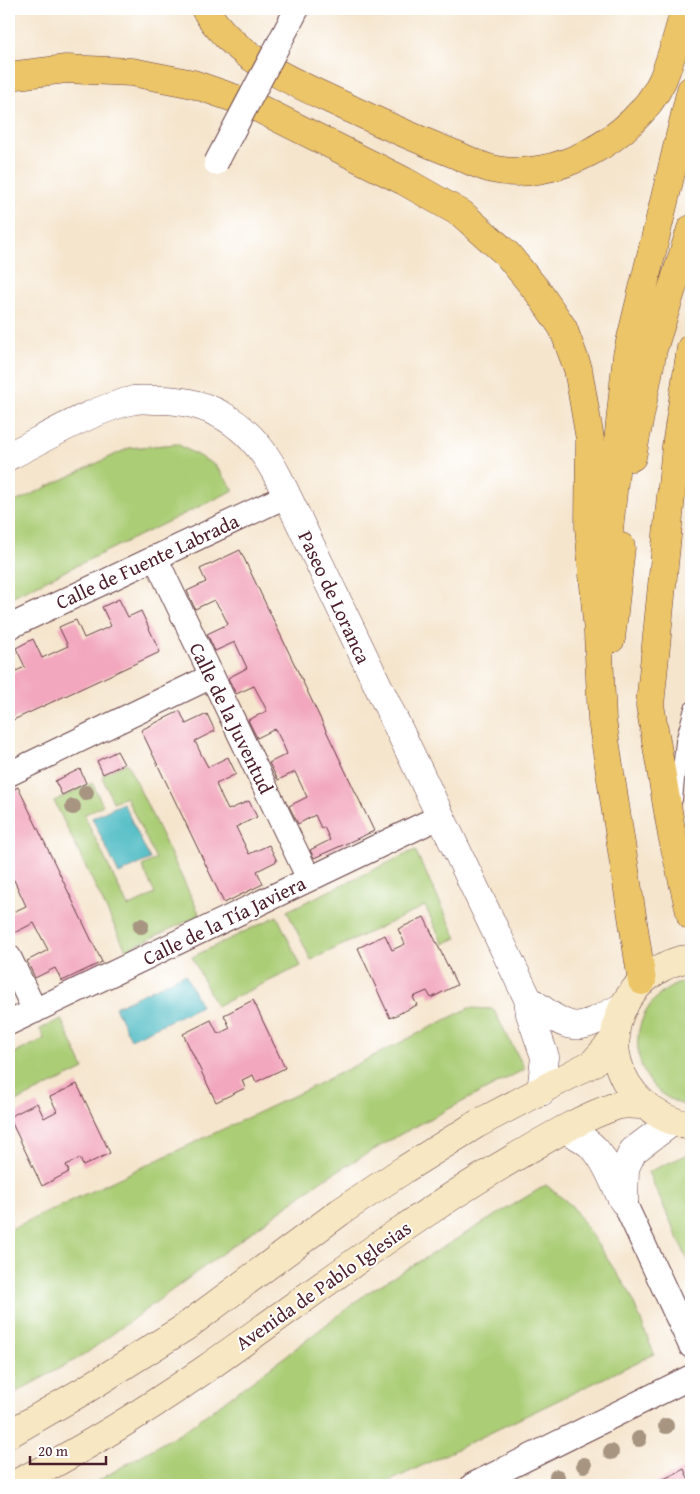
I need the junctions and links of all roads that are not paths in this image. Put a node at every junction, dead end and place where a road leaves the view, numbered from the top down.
1 (205, 9) edge
2 (297, 9) edge
3 (685, 9) edge
4 (9, 76) edge
5 (691, 90) edge
6 (216, 163) dead end
7 (691, 229) edge
8 (691, 348) edge
9 (691, 392) edge
10 (676, 446) junction
11 (9, 456) edge
12 (286, 496) junction
13 (155, 558) junction
14 (9, 627) edge
15 (598, 633) junction
16 (212, 676) junction
17 (691, 708) edge
18 (602, 720) junction
19 (9, 774) edge
20 (439, 817) junction
21 (672, 835) junction
22 (309, 879) junction
23 (691, 916) edge
24 (9, 957) edge
25 (691, 959) edge
26 (642, 981) junction
27 (528, 1000) junction
28 (624, 1006) junction
29 (34, 1011) junction
30 (9, 1023) edge
31 (616, 1037) junction
32 (541, 1092) junction
33 (642, 1104) junction
34 (682, 1124) edge
35 (565, 1130) junction
36 (624, 1202) junction
37 (691, 1346) edge
38 (691, 1377) edge
39 (9, 1434) edge
40 (13, 1485) edge
41 (473, 1485) edge

1 - 3 highway
2 - 6 street, bridge
4 - 15 highway
5 - 15 highway
7 - 18 highway
8 - 10 highway
9 - 10 highway
10 - 21 highway
11 - 12 street, Paseo de Loranca
12 - 13 street, Calle de Fuente Labrada
12 - 20 street, Paseo de Loranca
13 - 14 street, Calle de Fuente Labrada
13 - 16 street, Calle de la Juventud
15 - 18 highway
16 - 19 street
16 - 22 street, Calle de la Juventud
17 - 21 lane
18 - 26 highway
20 - 22 street, Calle de la Tía Javiera
20 - 27 street, Paseo de Loranca
21 - 23 highway
22 - 29 street, Calle de la Tía Javiera
24 - 29 street
25 - 26 main road
26 - 28 main road
27 - 28 street, Paseo de Loranca
27 - 32 street, Paseo de Loranca
28 - 31 main road
29 - 30 street, Calle de la Tía Javiera
31 - 32 main road
31 - 33 main road
32 - 39 main road
33 - 34 main road
33 - 35 main road, Avenida de Pablo Iglesias
34 - 36 street
35 - 36 street
35 - 40 main road, Avenida de Pablo Iglesias
36 - 37 street
38 - 41 street

